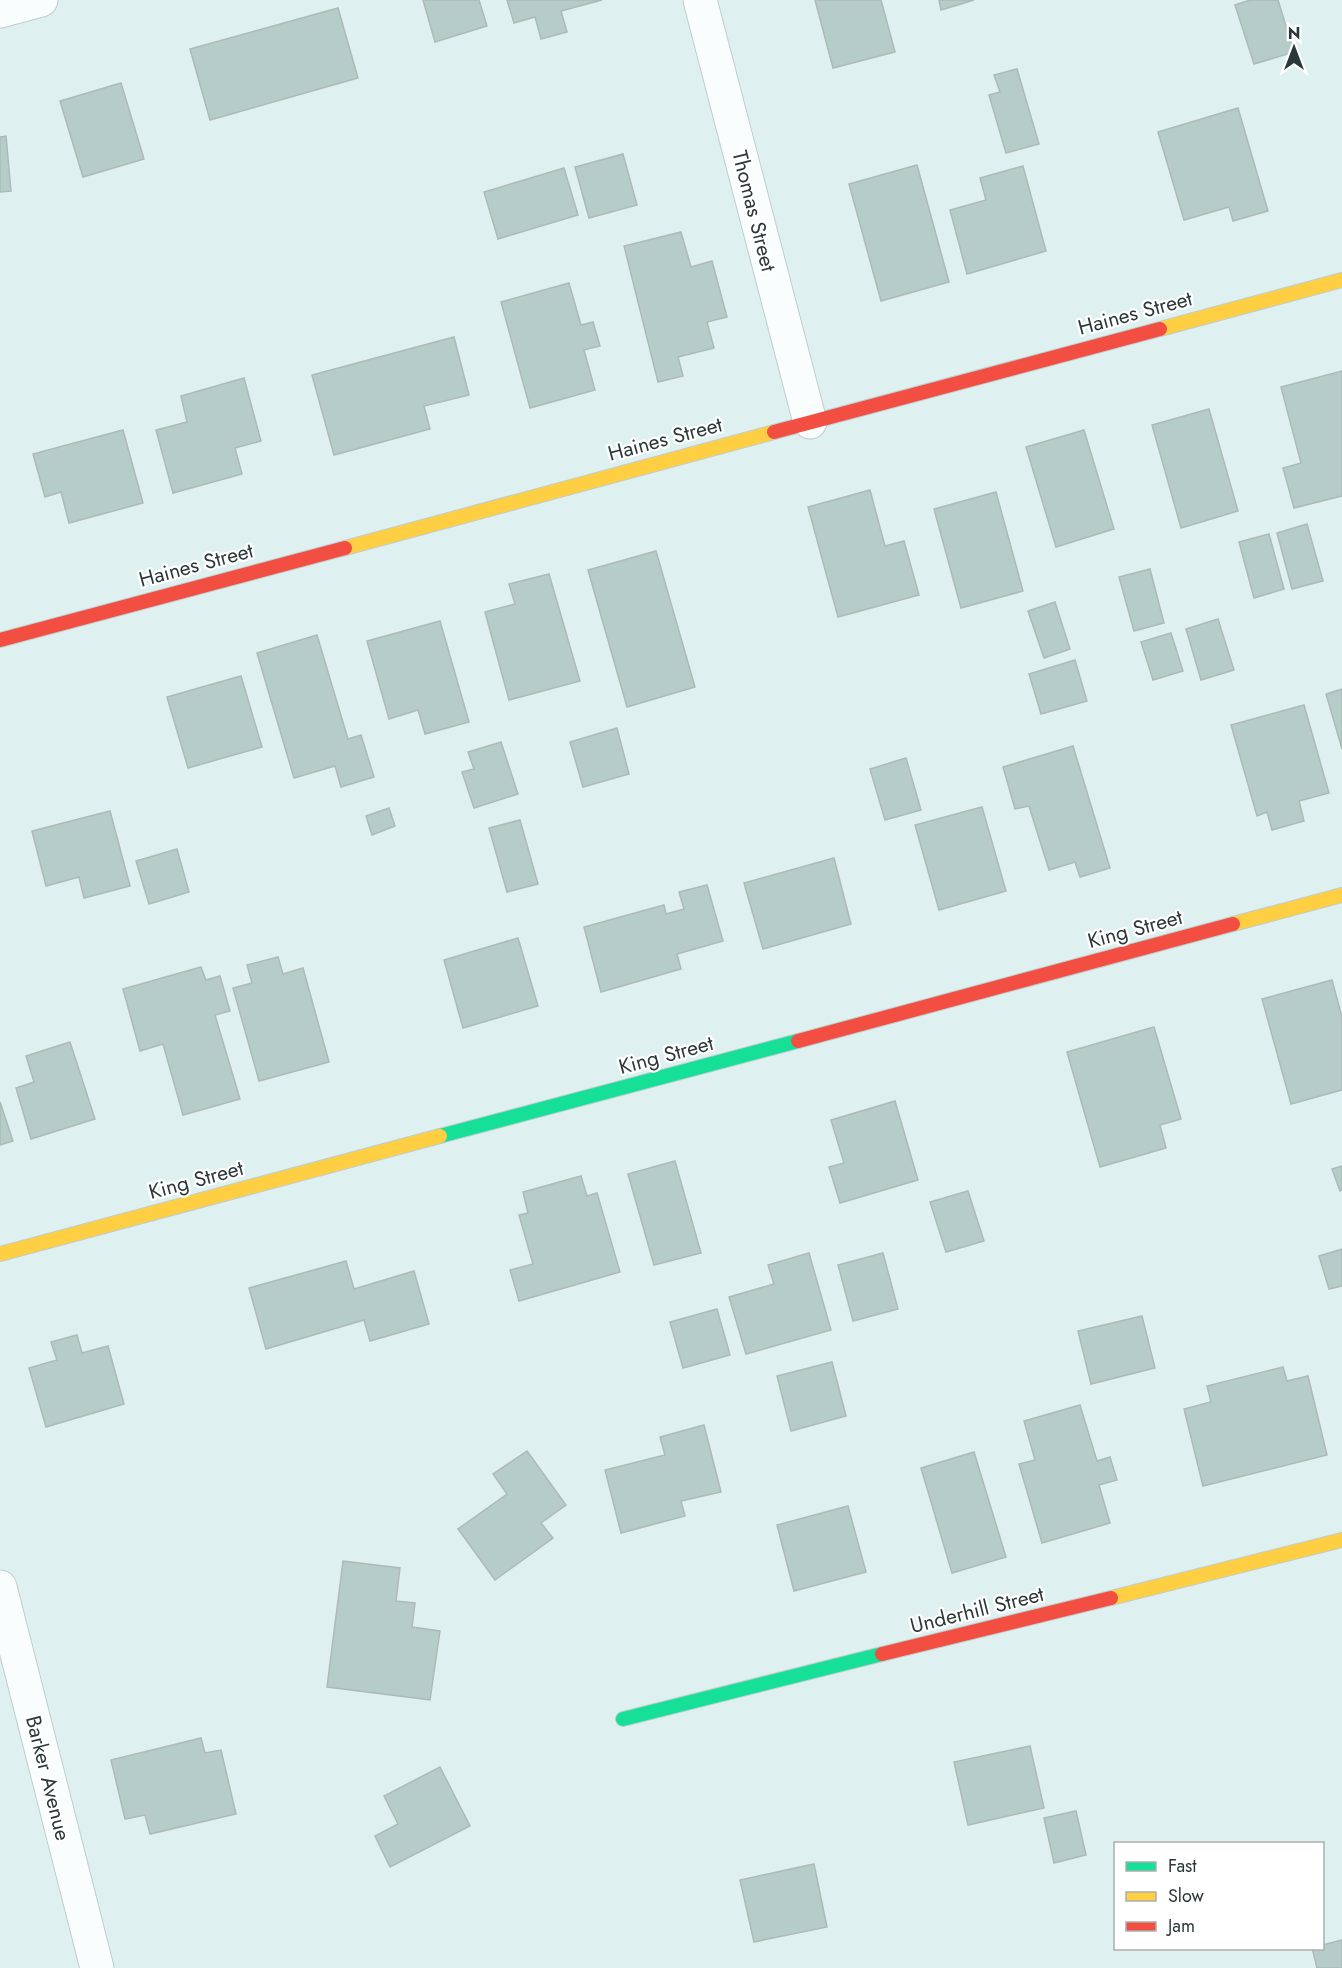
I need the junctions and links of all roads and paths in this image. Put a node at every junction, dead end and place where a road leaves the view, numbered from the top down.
1 (41, 0) edge
2 (700, 0) edge
3 (0, 11) edge
4 (1342, 280) edge
5 (810, 422) junction
6 (0, 640) edge
7 (1342, 895) edge
8 (0, 1254) edge
9 (1342, 1540) edge
10 (0, 1587) edge
11 (623, 1719) dead end
12 (97, 1968) edge

1 - 3 street
2 - 5 street, Thomas Street
4 - 5 street, Haines Street
5 - 6 street, Haines Street
7 - 8 street, King Street
9 - 11 street, Underhill Street
10 - 12 street, Barker Avenue

